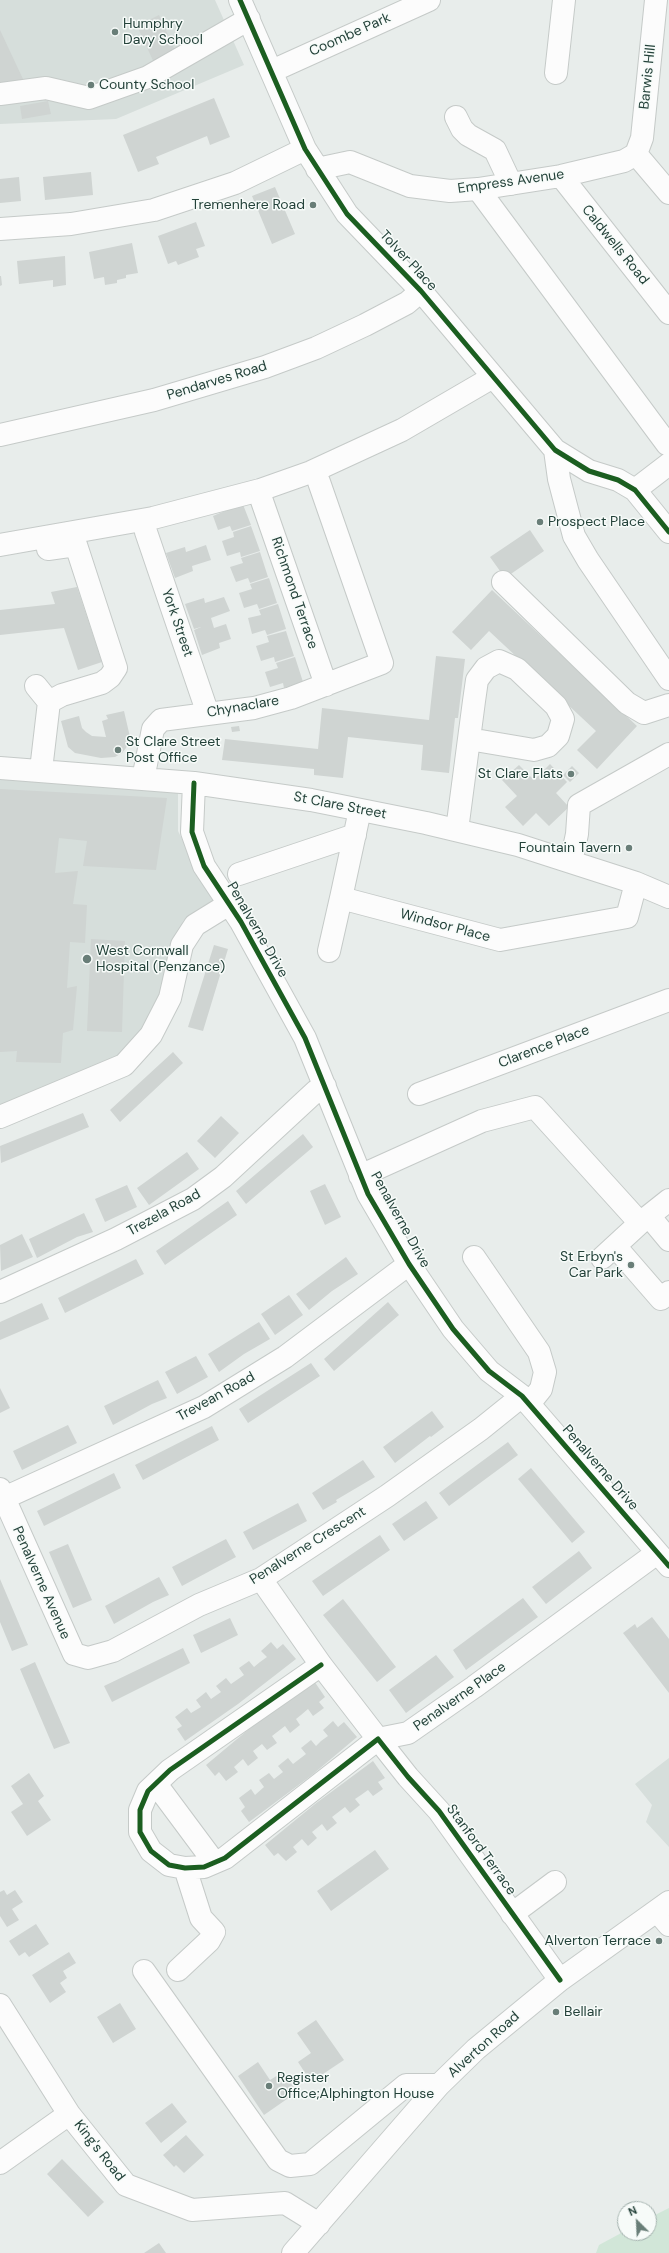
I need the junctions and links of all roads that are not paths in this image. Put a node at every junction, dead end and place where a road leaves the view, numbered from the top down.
1 (429, 0) edge
2 (564, 0) edge
3 (656, 0) edge
4 (245, 10) edge
5 (272, 71) junction
6 (556, 73) dead end
7 (0, 94) edge
8 (456, 117) dead end
9 (305, 149) junction
10 (636, 154) junction
11 (317, 169) junction
12 (561, 176) junction
13 (511, 184) junction
14 (478, 190) junction
15 (669, 193) edge
16 (0, 229) edge
17 (421, 291) junction
18 (669, 313) edge
19 (493, 377) junction
20 (0, 435) edge
21 (555, 450) junction
22 (668, 454) edge
23 (319, 482) dead end
24 (635, 490) junction
25 (262, 501) dead end
26 (146, 532) dead end
27 (669, 532) edge
28 (0, 545) edge
29 (0, 556) edge
30 (503, 582) dead end
31 (669, 679) edge
32 (326, 685) junction
33 (669, 705) edge
34 (208, 714) junction
35 (469, 739) junction
36 (669, 754) edge
37 (0, 768) edge
38 (41, 770) junction
39 (143, 779) junction
40 (194, 783) junction
41 (360, 810) junction
42 (457, 830) junction
43 (355, 835) junction
44 (571, 862) junction
45 (239, 874) dead end
46 (636, 883) junction
47 (669, 897) edge
48 (341, 898) junction
49 (229, 904) junction
50 (329, 951) dead end
51 (669, 1000) edge
52 (325, 1086) junction
53 (420, 1094) dead end
54 (0, 1117) edge
55 (360, 1176) junction
56 (669, 1200) edge
57 (644, 1220) junction
58 (669, 1240) edge
59 (474, 1257) dead end
60 (409, 1264) junction
61 (0, 1292) edge
62 (669, 1292) edge
63 (525, 1400) junction
64 (2, 1494) edge
65 (663, 1560) edge
66 (261, 1579) junction
67 (74, 1654) joint
68 (321, 1665) junction
69 (378, 1739) junction
70 (156, 1784) junction
71 (214, 1862) junction
72 (185, 1868) junction
73 (554, 1882) dead end
74 (665, 1913) edge
75 (512, 1914) junction
76 (178, 1970) dead end
77 (144, 1971) dead end
78 (560, 1980) junction
79 (0, 2005) edge
80 (439, 2085) junction
81 (69, 2114) junction
82 (0, 2163) edge
83 (319, 2224) junction
84 (293, 2253) edge

1 - 5 street, Coombe Park
2 - 6 street
3 - 10 street, Barwis Hill
4 - 5 street, Tolver Place
4 - 7 street
5 - 9 street, Tolver Place
8 - 13 street
9 - 11 street, Tolver Place
9 - 16 street
10 - 12 street, Empress Avenue
10 - 15 street
11 - 14 street, Empress Avenue
11 - 17 street, Tolver Place
12 - 13 street, Empress Avenue
12 - 18 street, Caldwells Road
13 - 14 street, Empress Avenue
14 - 22 street
17 - 19 street, Tolver Place
17 - 20 street, Pendarves Road
19 - 21 street, Tolver Place
19 - 28 street
21 - 24 street
21 - 31 street
22 - 24 street
23 - 32 street, Chynaclare
24 - 27 street
25 - 32 street, Richmond Terrace
26 - 34 street, York Street
29 - 38 street
30 - 33 street
32 - 34 street, Chynaclare
34 - 39 street, Chynaclare
35 - 35 street
35 - 42 street
36 - 44 street
37 - 38 street, St Clare Street
38 - 39 street, St Clare Street
39 - 40 street, St Clare Street
40 - 41 street, St Clare Street
40 - 49 street, Penalverne Drive
41 - 42 street, St Clare Street
41 - 43 street
42 - 44 street, St Clare Street
43 - 45 street
43 - 48 street
44 - 46 street, St Clare Street
46 - 47 street, St Clare Street
46 - 48 street, Windsor Place
48 - 50 street
49 - 52 street, Penalverne Drive
49 - 54 street
51 - 53 street, Clarence Place
52 - 55 street, Penalverne Drive
52 - 61 street, Trezela Road
55 - 57 street
55 - 60 street, Penalverne Drive
56 - 57 street
57 - 58 street
57 - 62 street
59 - 63 street, Penalverne Crescent
60 - 63 street, Penalverne Drive
60 - 64 street, Trevean Road
63 - 65 street, Penalverne Drive
63 - 66 street, Penalverne Crescent
64 - 67 street, Penalverne Avenue
65 - 69 street, Penalverne Place
66 - 67 street, Penalverne Crescent
66 - 68 street
68 - 69 street
68 - 70 street
69 - 71 street
69 - 75 street, Stanford Terrace
70 - 71 street
70 - 72 street
71 - 72 street
72 - 76 street
73 - 75 street
74 - 78 street, Alverton Road
75 - 78 street, Stanford Terrace
77 - 80 street
78 - 80 street, Alverton Road
79 - 81 street, King's Road
80 - 83 street, Alverton Road
81 - 82 street
81 - 83 street, King's Road
83 - 84 street, Alverton Road

